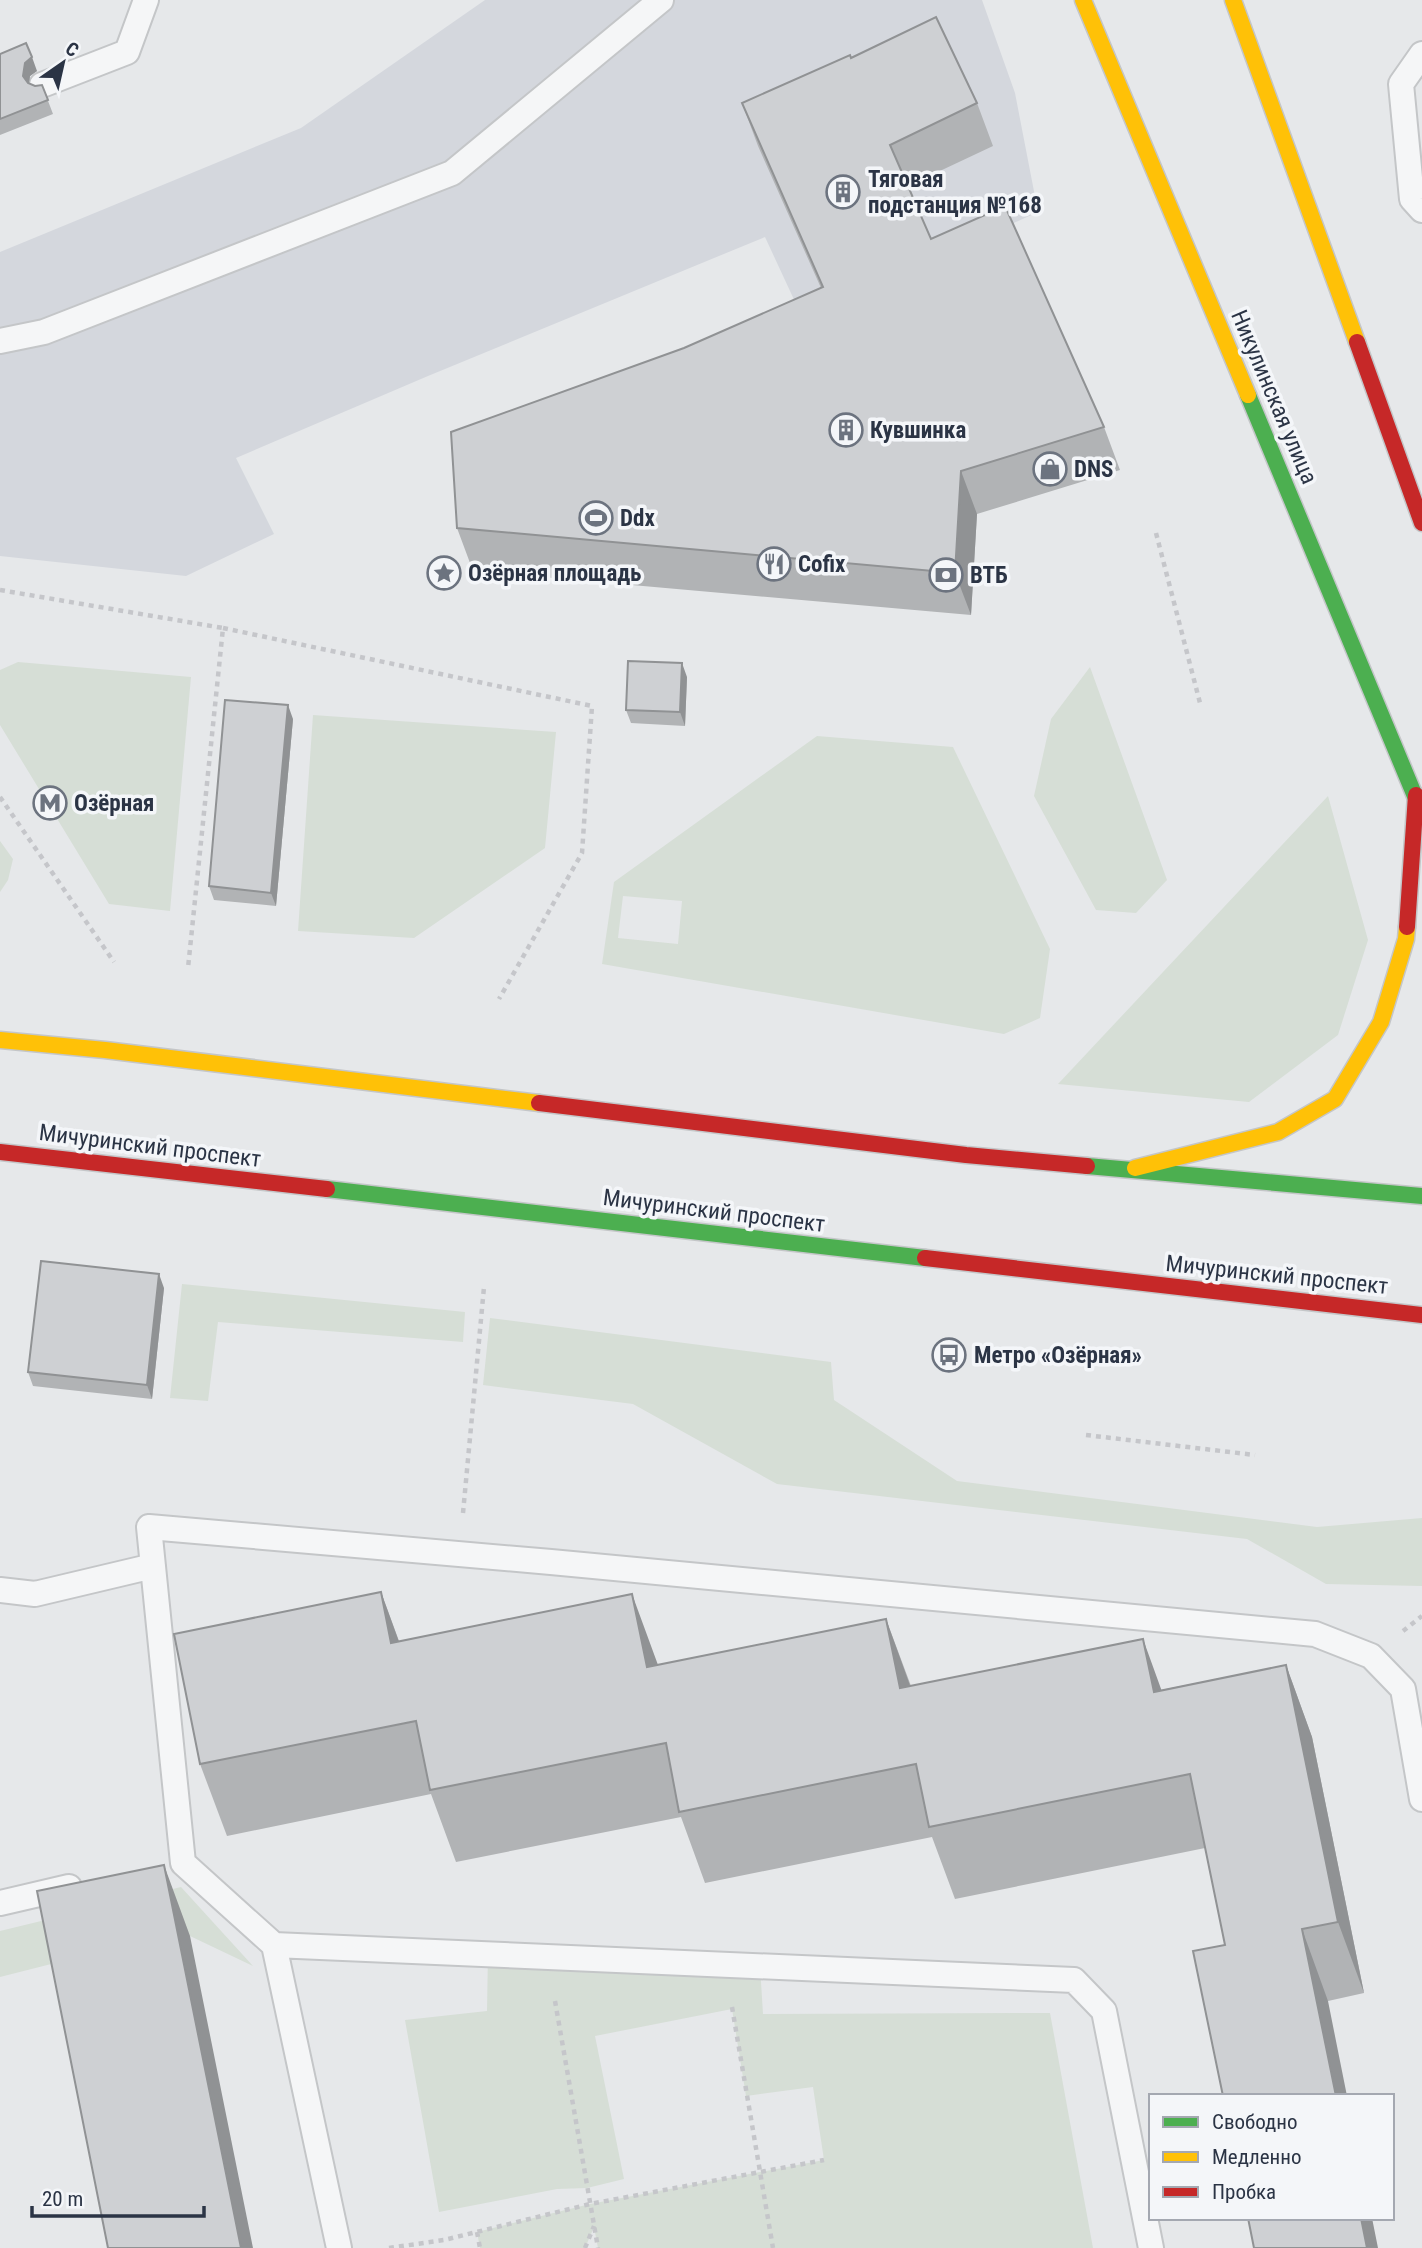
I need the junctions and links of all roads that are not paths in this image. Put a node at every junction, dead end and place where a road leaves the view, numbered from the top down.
1 (146, 0) edge
2 (662, 0) edge
3 (1083, 0) edge
4 (1233, 0) edge
5 (1422, 54) edge
6 (42, 85) edge
7 (1422, 210) edge
8 (0, 341) edge
9 (1422, 523) edge
10 (1416, 795) junction
11 (1422, 813) edge
12 (0, 1040) edge
13 (0, 1152) edge
14 (1131, 1169) junction
15 (1422, 1196) edge
16 (1422, 1315) edge
17 (153, 1566) junction
18 (0, 1590) edge
19 (1422, 1799) edge
20 (183, 1863) junction
21 (157, 1868) edge
22 (93, 1882) edge
23 (0, 1903) edge
24 (274, 1945) junction
25 (339, 2248) edge
26 (1150, 2248) edge

1 - 6 lane
2 - 8 lane
3 - 10 main road, Никулинская улица
4 - 9 main road
5 - 7 lane
10 - 11 main road, Никулинская улица
10 - 14 main road
12 - 14 main road
13 - 16 main road, Мичуринский проспект
14 - 15 main road
17 - 18 lane
17 - 19 lane
17 - 20 lane
20 - 21 lane
20 - 24 lane
22 - 23 lane
24 - 25 lane
24 - 26 lane

